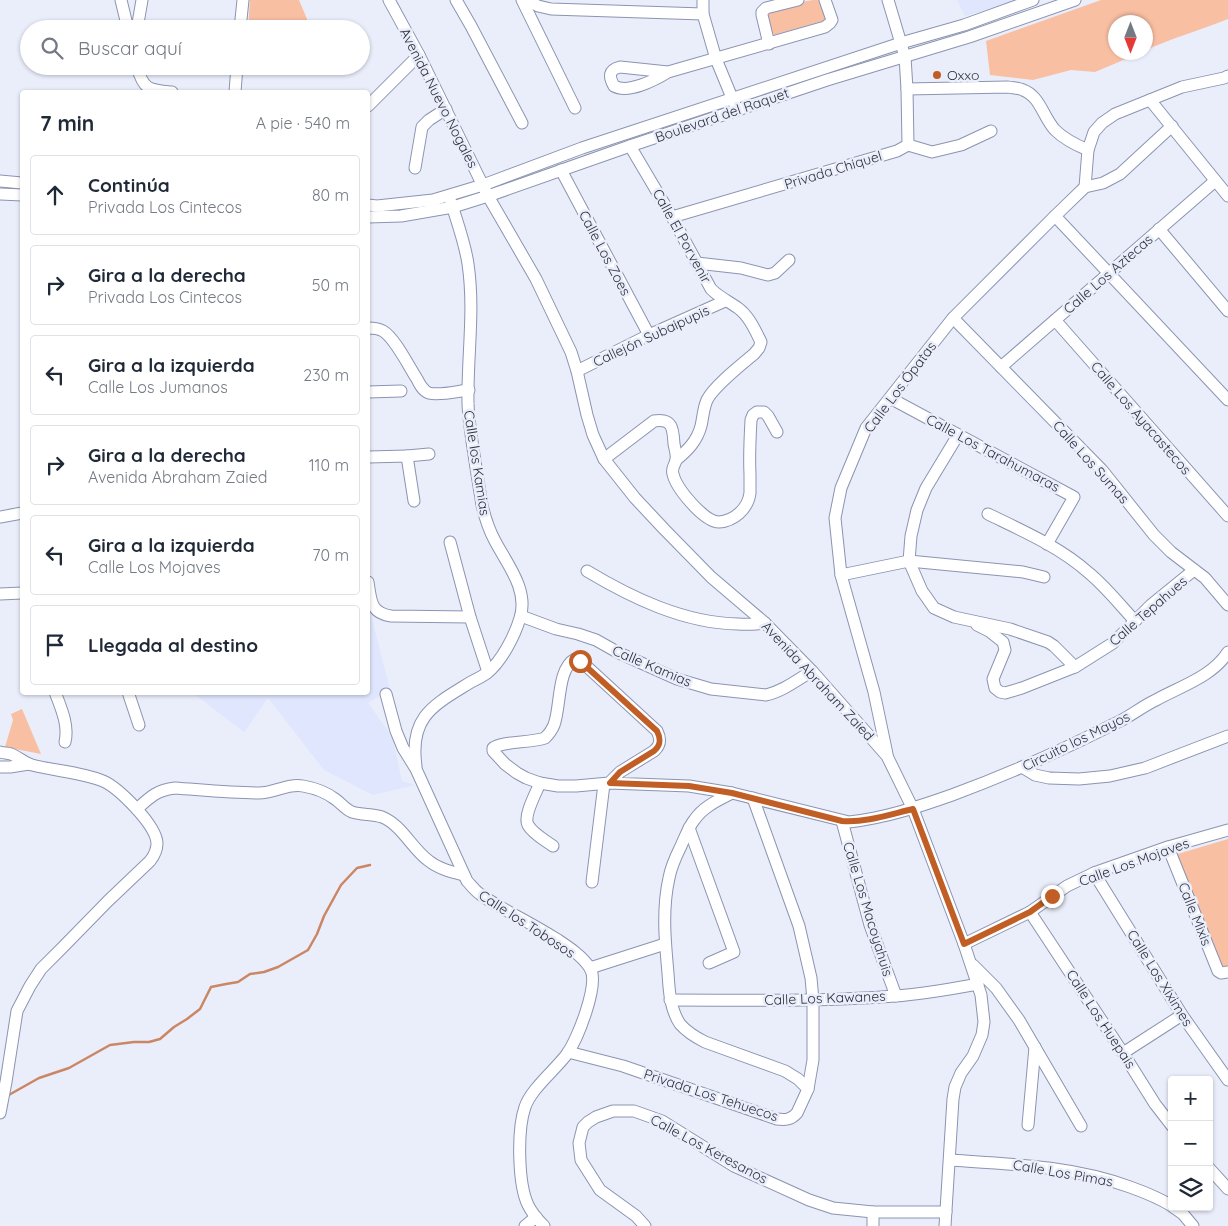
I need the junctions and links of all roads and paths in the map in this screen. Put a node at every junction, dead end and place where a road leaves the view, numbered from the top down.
1 (121, 0) edge
2 (142, 0) edge
3 (243, 0) edge
4 (389, 0) edge
5 (456, 0) edge
6 (522, 0) edge
7 (527, 0) edge
8 (703, 0) edge
9 (798, 0) edge
10 (825, 0) edge
11 (888, 0) edge
12 (1033, 0) edge
13 (1075, 0) edge
14 (703, 14) junction
15 (126, 20) edge
16 (139, 20) edge
17 (241, 20) edge
18 (964, 25) junction
19 (969, 36) junction
20 (902, 43) junction
21 (769, 44) junction
22 (419, 55) junction
23 (904, 57) junction
24 (716, 59) junction
25 (668, 72) dead end
26 (140, 75) edge
27 (236, 75) edge
28 (1227, 79) edge
29 (908, 89) junction
30 (153, 90) edge
31 (235, 90) edge
32 (1150, 100) junction
33 (370, 104) edge
34 (735, 105) junction
35 (575, 108) dead end
36 (446, 109) junction
37 (522, 123) dead end
38 (1172, 126) junction
39 (991, 131) dead end
40 (908, 145) junction
41 (630, 146) junction
42 (1088, 150) junction
43 (415, 168) dead end
44 (560, 170) junction
45 (1215, 180) junction
46 (0, 181) edge
47 (20, 183) edge
48 (1085, 187) junction
49 (486, 191) junction
50 (0, 194) edge
51 (20, 195) edge
52 (450, 195) junction
53 (1228, 196) edge
54 (370, 206) edge
55 (453, 207) junction
56 (1055, 216) junction
57 (370, 217) edge
58 (672, 217) junction
59 (1159, 229) junction
60 (789, 260) dead end
61 (697, 263) junction
62 (1108, 274) junction
63 (725, 300) junction
64 (1228, 311) edge
65 (953, 318) junction
66 (1055, 320) junction
67 (370, 328) edge
68 (649, 335) junction
69 (1001, 367) junction
70 (577, 371) junction
71 (468, 390) junction
72 (401, 391) dead end
73 (370, 392) edge
74 (890, 398) junction
75 (1228, 400) edge
76 (777, 432) dead end
77 (958, 435) junction
78 (429, 454) dead end
79 (407, 456) junction
80 (370, 457) edge
81 (604, 459) junction
82 (676, 460) junction
83 (414, 501) dead end
84 (20, 513) edge
85 (988, 514) dead end
86 (1228, 516) edge
87 (0, 517) edge
88 (450, 542) dead end
89 (1047, 544) junction
90 (909, 561) junction
91 (1194, 570) junction
92 (588, 571) dead end
93 (841, 575) junction
94 (1044, 578) dead end
95 (20, 593) edge
96 (0, 594) edge
97 (370, 594) edge
98 (1228, 605) edge
99 (521, 616) junction
100 (470, 617) junction
101 (964, 619) junction
102 (1135, 621) junction
103 (765, 624) junction
104 (1228, 652) edge
105 (1075, 667) junction
106 (812, 671) junction
107 (488, 672) junction
108 (386, 694) dead end
109 (57, 695) edge
110 (129, 695) edge
111 (139, 725) dead end
112 (1228, 736) edge
113 (65, 742) dead end
114 (6, 753) edge
115 (887, 756) junction
116 (29, 764) junction
117 (5, 767) edge
118 (1022, 767) junction
119 (416, 769) junction
120 (540, 783) junction
121 (607, 783) junction
122 (732, 793) junction
123 (753, 798) junction
124 (137, 809) junction
125 (913, 809) junction
126 (842, 821) junction
127 (689, 828) junction
128 (1228, 830) edge
129 (553, 846) dead end
130 (1168, 847) junction
131 (1094, 874) junction
132 (464, 875) junction
133 (592, 882) dead end
134 (1030, 912) junction
135 (665, 944) junction
136 (964, 944) junction
137 (709, 962) dead end
138 (970, 962) junction
139 (590, 968) junction
140 (1228, 972) edge
141 (978, 984) junction
142 (896, 996) junction
143 (670, 1000) junction
144 (813, 1000) junction
145 (1182, 1015) junction
146 (1035, 1047) junction
147 (568, 1052) junction
148 (1123, 1053) junction
149 (1228, 1080) edge
150 (808, 1089) junction
151 (0, 1113) edge
152 (1168, 1121) edge
153 (1028, 1124) dead end
154 (1081, 1126) dead end
155 (950, 1160) junction
156 (1213, 1172) edge
157 (1228, 1189) edge
158 (1168, 1205) edge
159 (1178, 1211) edge
160 (873, 1212) junction
161 (946, 1212) junction
162 (540, 1222) edge
163 (525, 1226) edge
164 (645, 1226) edge
165 (873, 1226) edge
166 (946, 1226) edge
167 (1193, 1226) edge

1 - 15 street
2 - 16 street
3 - 17 street
4 - 22 street, Avenida Nuevo Nogales
5 - 37 street
6 - 35 street
7 - 14 street
8 - 14 street
9 - 21 street
10 - 21 street
11 - 20 street
12 - 18 street, Boulevard del Raquet
13 - 19 street, Boulevard del Raquet
14 - 24 street
18 - 19 street
18 - 20 street, Boulevard del Raquet
19 - 23 street, Boulevard del Raquet
20 - 23 street
20 - 34 street, Boulevard del Raquet
21 - 24 street
22 - 33 street
22 - 36 street, Avenida Nuevo Nogales
23 - 29 street
23 - 34 street, Boulevard del Raquet
24 - 25 street
24 - 34 street
26 - 30 street
27 - 31 street
28 - 32 street
29 - 40 street
29 - 42 street
32 - 38 street
32 - 42 street
34 - 41 street, Boulevard del Raquet
34 - 49 street, Boulevard del Raquet
36 - 43 street
36 - 49 street, Avenida Nuevo Nogales
38 - 45 street
38 - 48 street, Calle Los Ópatas
39 - 40 street
40 - 58 street, Privada Chiquel
41 - 44 street, Boulevard del Raquet
41 - 58 street, Calle El Porvenir
42 - 48 street
44 - 49 street, Boulevard del Raquet
44 - 68 street, Calle Los Zoes
45 - 53 street
45 - 59 street, Calle Los Aztecas
46 - 47 street
48 - 56 street, Calle Los Ópatas
49 - 52 street, Boulevard del Raquet
49 - 55 street, Boulevard del Raquet
49 - 70 street, Avenida Abraham Zaied
50 - 51 street
52 - 54 street, Boulevard del Raquet
52 - 55 street, Calle los Kamias
55 - 57 street, Boulevard del Raquet
55 - 71 street, Calle los Kamias
56 - 62 street
56 - 65 street, Calle Los Ópatas
58 - 61 street, Calle El Porvenir
59 - 62 street, Calle Los Aztecas
59 - 64 street
60 - 61 street
61 - 63 street, Calle El Porvenir
62 - 66 street, Calle Los Aztecas
62 - 75 street
63 - 68 street, Callejón Subaipupis
63 - 82 street, Calle El Porvenir
65 - 69 street, Calle Los Sumas
65 - 74 street, Calle Los Ópatas
66 - 69 street, Calle Los Aztecas
66 - 86 street, Calle Los Ayacastecos
67 - 71 street
68 - 70 street, Callejón Subaipupis
69 - 91 street, Calle Los Sumas
70 - 81 street, Avenida Abraham Zaied
71 - 99 street, Calle los Kamias
72 - 73 street
74 - 77 street, Calle Los Tarahumaras
74 - 93 street, Calle Los Ópatas
76 - 82 street
77 - 89 street, Calle Los Tarahumaras
77 - 90 street
78 - 79 street
79 - 80 street
79 - 83 street
81 - 82 street
81 - 103 street, Avenida Abraham Zaied
84 - 87 street
85 - 89 street
88 - 100 street
89 - 102 street
90 - 93 street
90 - 94 street
90 - 101 street, Calle Tepahues
91 - 98 street, Calle Los Sumas
91 - 102 street, Calle Tepahues
92 - 103 street
93 - 115 street, Calle Los Ópatas
95 - 96 street
97 - 100 street
99 - 106 street, Calle Kamias
99 - 107 street, Calle los Kamias
100 - 107 street
101 - 105 street, Calle Tepahues
101 - 105 street, Calle Tepahues
102 - 105 street, Calle Tepahues
103 - 106 street, Avenida Abraham Zaied
104 - 118 street, Circuito los Mayos
106 - 115 street, Avenida Abraham Zaied
107 - 119 street, Calle los Kamias
108 - 119 street
109 - 113 street
110 - 111 street
112 - 118 street
114 - 116 street
115 - 125 street, Avenida Abraham Zaied
116 - 117 street
116 - 124 street
118 - 125 street, Circuito los Mayos
119 - 132 street, Calle los Tobosos
120 - 121 street, Circuito los Mayos
120 - 121 street, Circuito los Mayos
120 - 129 street
121 - 122 street, Circuito los Mayos
121 - 133 street
122 - 123 street, Circuito los Mayos
122 - 127 street
123 - 126 street, Circuito los Mayos
123 - 144 street, Privada Los Tehuecos
124 - 132 street
124 - 151 street
125 - 126 street, Circuito los Mayos
125 - 136 street, Avenida Abraham Zaied
126 - 142 street, Calle Los Macoyahuis
127 - 135 street
127 - 137 street
128 - 130 street, Calle Los Mojaves
130 - 131 street, Calle Los Mojaves
130 - 140 street, Calle Mixis
131 - 134 street, Calle Los Mojaves
131 - 145 street, Calle Los Xiximes
132 - 139 street, Calle los Tobosos
134 - 136 street, Calle Los Mojaves
134 - 148 street, Calle Los Huepais
135 - 139 street
135 - 143 street
136 - 138 street, Avenida Abraham Zaied
138 - 141 street, Avenida Abraham Zaied
138 - 146 street
139 - 147 street
141 - 142 street, Calle Los Kawanes
141 - 155 street, Avenida Abraham Zaied
142 - 144 street, Calle Los Kawanes
143 - 144 street, Calle Los Kawanes
143 - 150 street
144 - 150 street, Privada Los Tehuecos
145 - 148 street
145 - 149 street, Calle Los Xiximes
146 - 153 street
146 - 154 street
147 - 150 street, Privada Los Tehuecos
147 - 162 street
148 - 152 street, Calle Los Huepais
155 - 158 street, Calle Los Pimas
155 - 161 street, Avenida Abraham Zaied
156 - 157 street
159 - 167 street, Calle Los Pimas
160 - 161 street, Calle Los Keresanos
160 - 164 street, Calle Los Keresanos
160 - 165 street
161 - 166 street, Avenida Abraham Zaied
162 - 163 street

